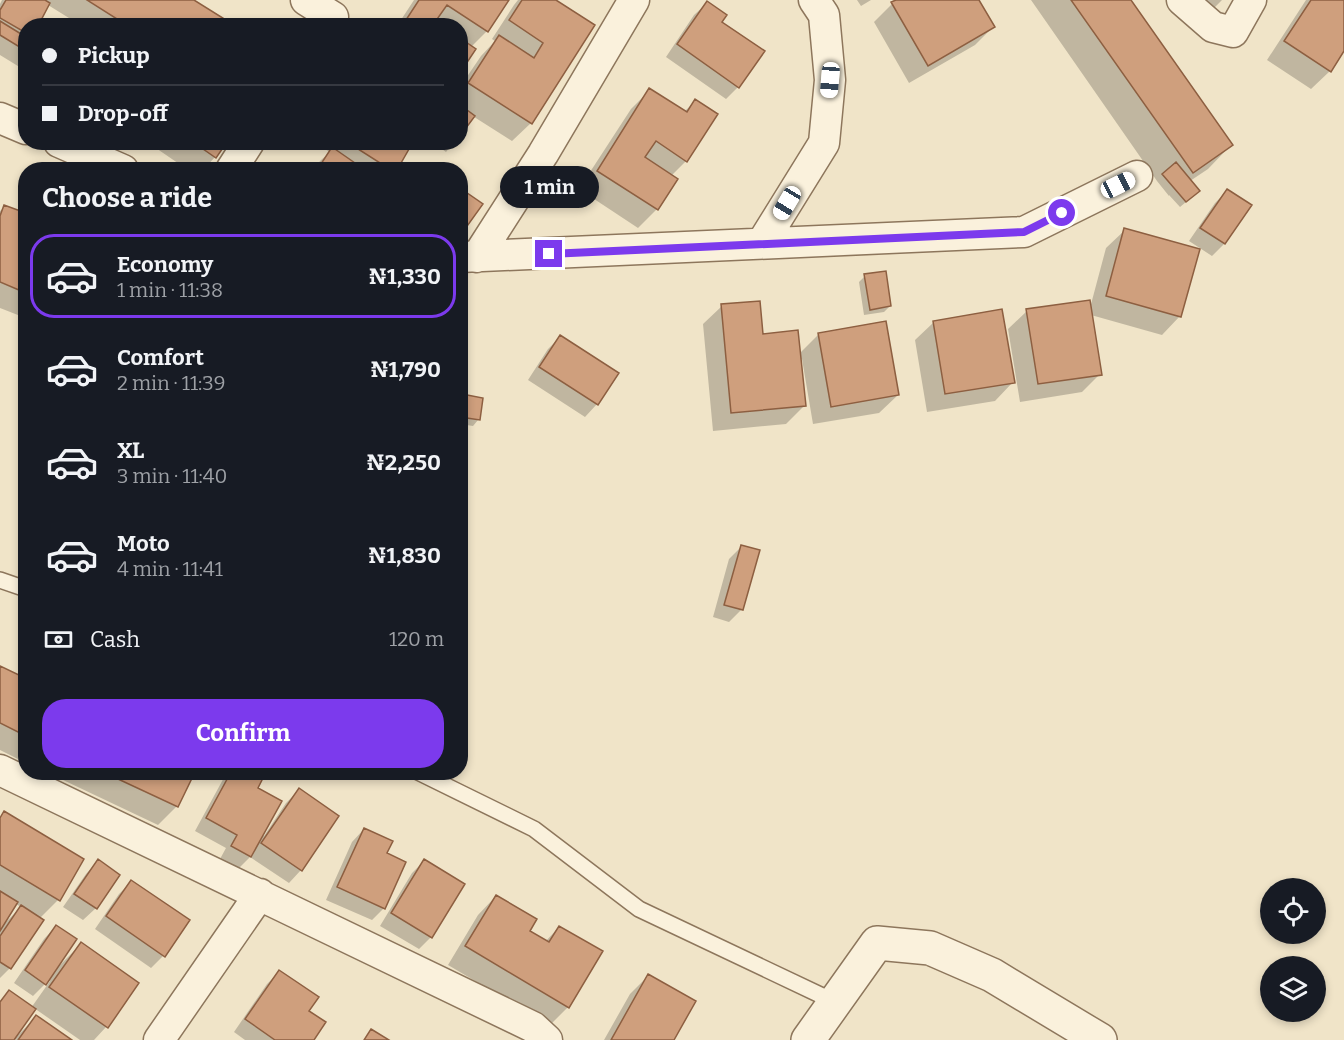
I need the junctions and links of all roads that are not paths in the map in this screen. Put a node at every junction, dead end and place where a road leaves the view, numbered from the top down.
1 (306, 0) edge
2 (634, 0) edge
3 (814, 0) edge
4 (1182, 0) edge
5 (1251, 0) edge
6 (335, 14) edge
7 (0, 118) edge
8 (18, 126) edge
9 (77, 150) edge
10 (105, 162) edge
11 (1137, 176) dead end
12 (762, 243) junction
13 (469, 257) edge
14 (0, 579) edge
15 (18, 586) edge
16 (0, 770) edge
17 (18, 779) edge
18 (21, 780) edge
19 (434, 780) edge
20 (260, 894) junction
21 (835, 1002) junction
22 (159, 1040) edge
23 (547, 1040) edge
24 (808, 1040) edge
25 (1100, 1040) edge

1 - 6 street
2 - 13 street
3 - 12 street
4 - 5 street
7 - 8 street
9 - 10 street
11 - 12 street
12 - 13 street
14 - 15 lane
16 - 17 street
18 - 20 street
19 - 21 lane
20 - 22 street
20 - 23 street
21 - 24 street
21 - 25 street

